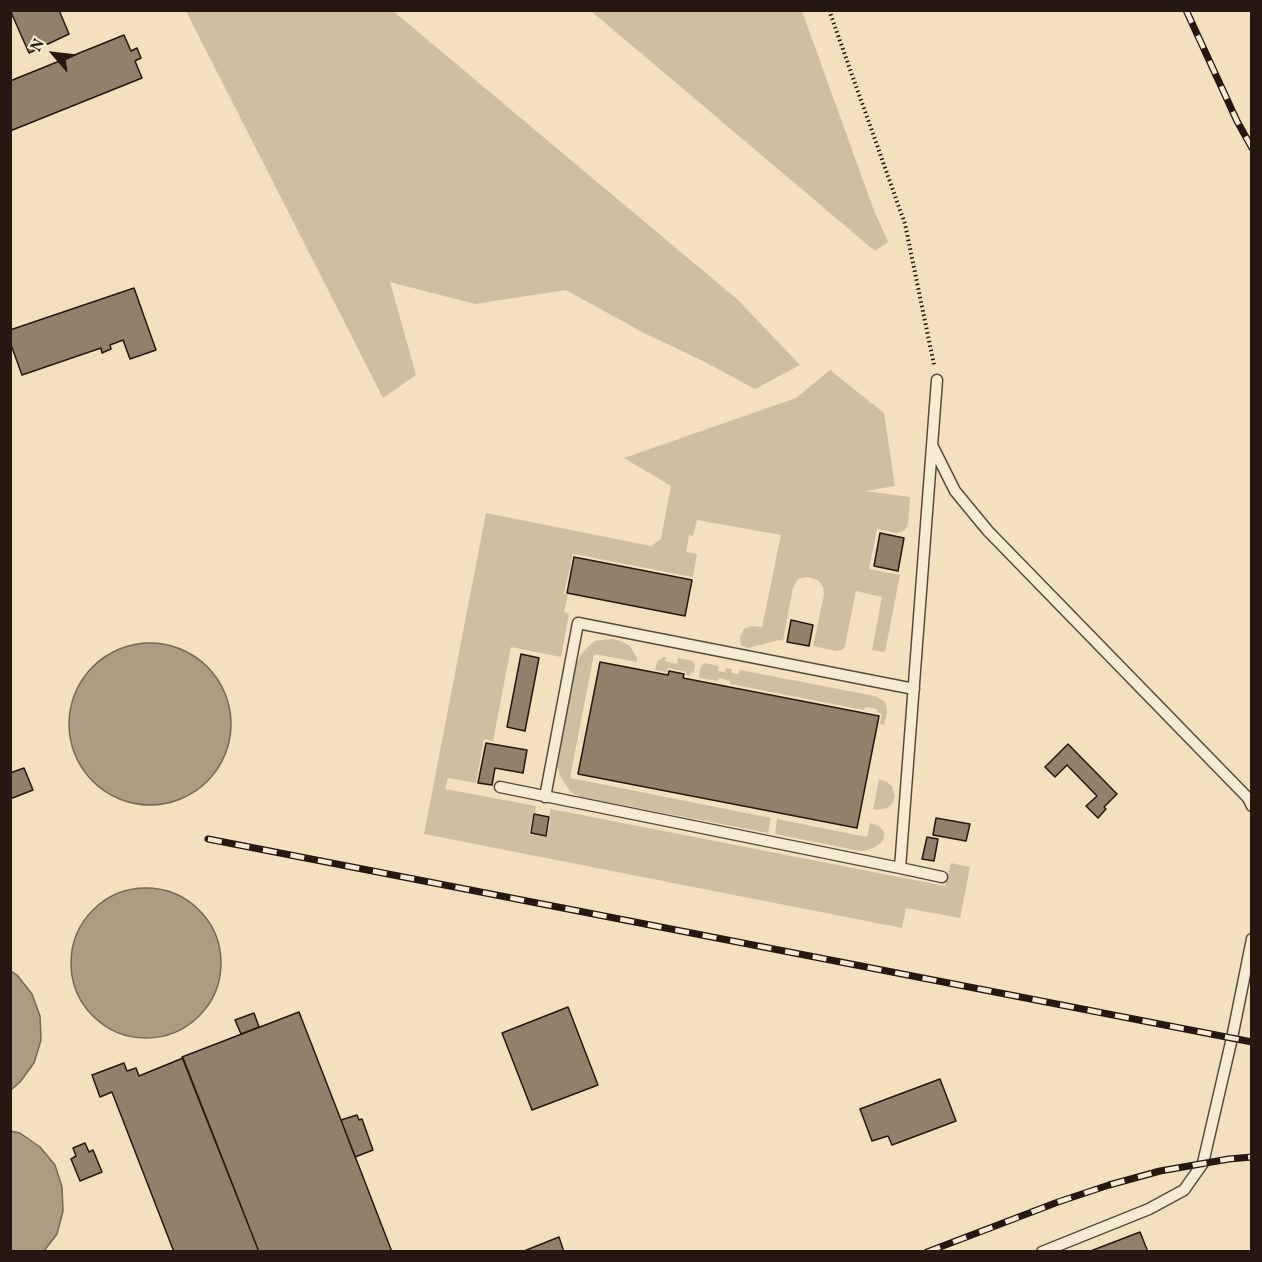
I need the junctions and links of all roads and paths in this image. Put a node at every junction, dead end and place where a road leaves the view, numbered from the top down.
1 (830, 10) edge
2 (937, 380) joint
3 (932, 446) junction
4 (914, 689) junction
5 (500, 787) dead end
6 (544, 797) junction
7 (1251, 806) edge
8 (900, 868) junction
9 (942, 877) dead end
10 (1251, 939) edge
11 (1042, 1251) edge

1 - 2 path
2 - 3 lane
3 - 4 lane
3 - 7 lane
4 - 6 lane
4 - 8 lane
5 - 6 lane
6 - 8 lane
8 - 9 lane
10 - 11 lane

